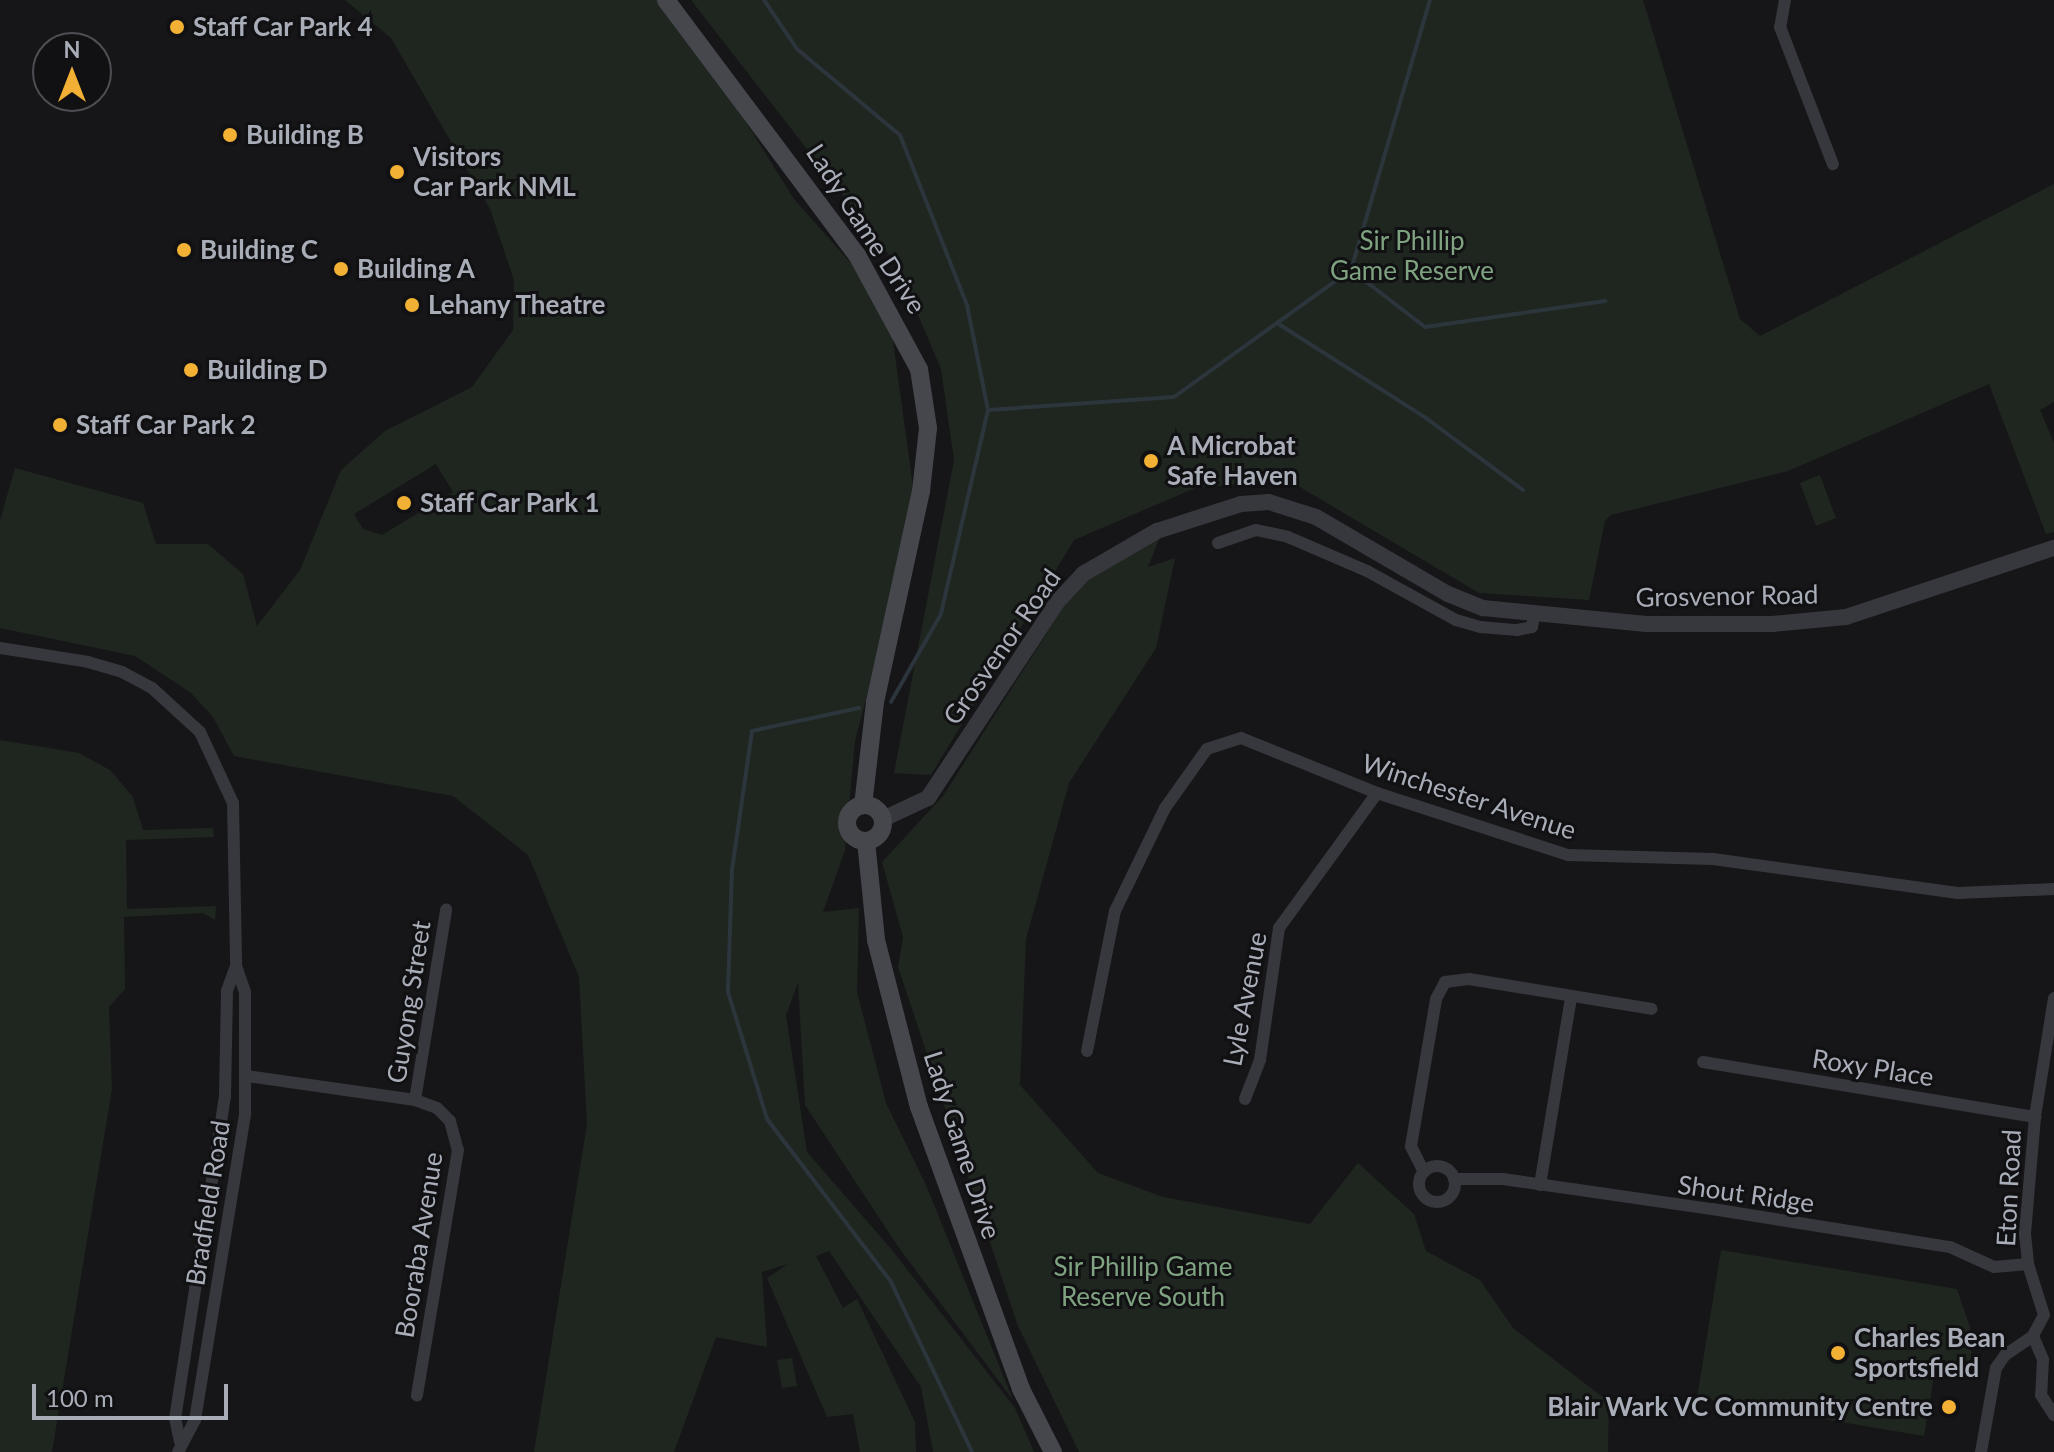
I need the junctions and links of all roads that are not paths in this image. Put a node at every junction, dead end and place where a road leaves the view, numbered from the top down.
1 (666, 0) edge
2 (1785, 0) edge
3 (1833, 164) dead end
4 (1218, 543) dead end
5 (2054, 548) edge
6 (1534, 616) junction
7 (0, 648) edge
8 (1377, 793) junction
9 (863, 805) junction
10 (883, 819) junction
11 (866, 841) junction
12 (2054, 889) edge
13 (446, 910) dead end
14 (236, 966) junction
15 (1571, 997) junction
16 (2054, 998) edge
17 (1652, 1009) dead end
18 (1087, 1051) dead end
19 (1703, 1062) dead end
20 (247, 1076) junction
21 (1245, 1099) dead end
22 (415, 1100) junction
23 (2035, 1117) junction
24 (1424, 1172) junction
25 (1454, 1179) junction
26 (1540, 1185) junction
27 (2028, 1264) junction
28 (2033, 1336) junction
29 (417, 1396) dead end
30 (2054, 1415) edge
31 (179, 1447) edge
32 (1053, 1452) edge
33 (1981, 1452) edge

1 - 9 main road, Lady Game Drive
2 - 3 street
4 - 6 street, Grosvenor Road
5 - 6 street, Grosvenor Road
6 - 10 street, Grosvenor Road
7 - 14 street, Bradfield Road
8 - 12 street, Winchester Avenue
8 - 18 street, Winchester Avenue
8 - 21 street, Lyle Avenue
9 - 10 main road
9 - 11 main road
10 - 11 main road
11 - 32 main road, Lady Game Drive
13 - 22 street, Guyong Street
14 - 20 street, Bradfield Road
14 - 31 street, Bradfield Road
15 - 17 street
15 - 24 street
15 - 26 street
16 - 23 street, Eton Road
19 - 23 street, Roxy Place
20 - 22 street, Booraba Avenue
20 - 31 street, Bradfield Road
22 - 29 street, Booraba Avenue
23 - 27 street, Eton Road
24 - 25 street
24 - 25 street
25 - 26 street, Shout Ridge
26 - 27 street, Shout Ridge
27 - 28 street, Eton Road
28 - 30 street, Eton Road
28 - 33 street

